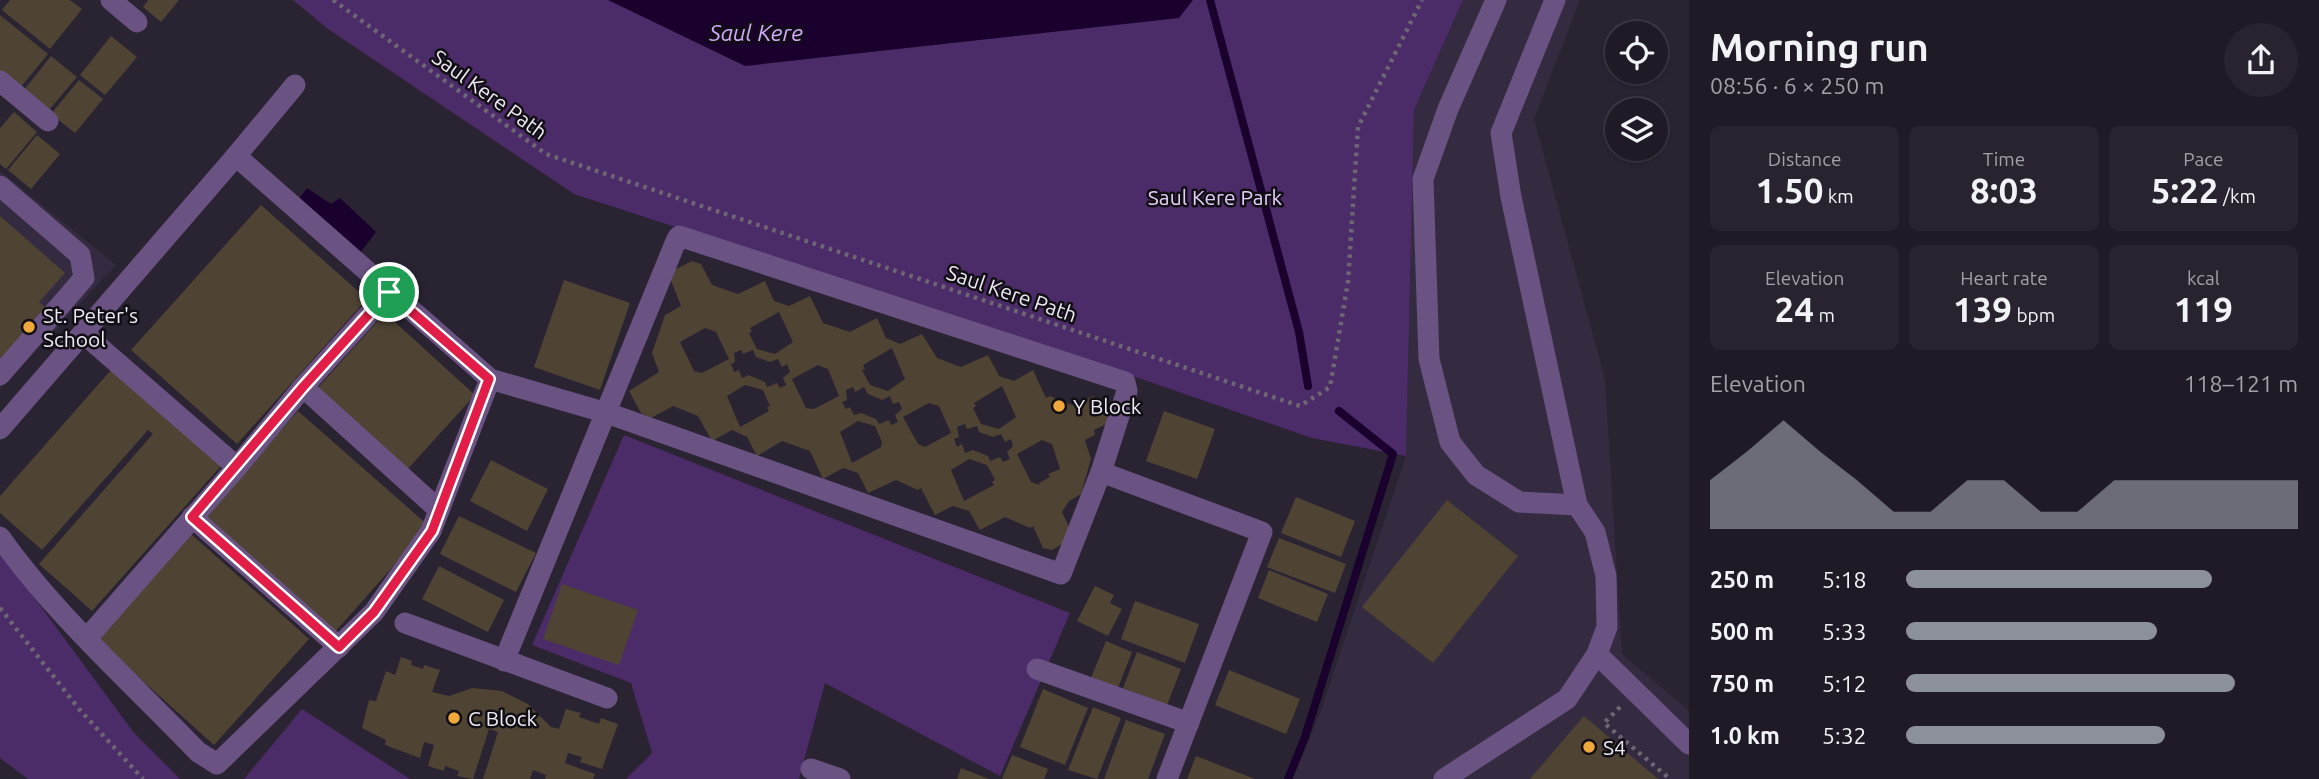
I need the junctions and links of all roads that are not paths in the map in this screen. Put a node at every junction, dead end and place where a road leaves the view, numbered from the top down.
1 (111, 0) edge
2 (1496, 0) edge
3 (1555, 0) edge
4 (137, 22) dead end
5 (0, 81) edge
6 (295, 85) dead end
7 (47, 121) dead end
8 (236, 156) junction
9 (0, 186) edge
10 (389, 292) junction
11 (83, 333) junction
12 (0, 375) edge
13 (489, 379) junction
14 (303, 387) junction
15 (607, 413) junction
16 (0, 429) edge
17 (237, 467) junction
18 (1101, 472) junction
19 (1577, 505) junction
20 (439, 510) junction
21 (192, 517) junction
22 (0, 537) edge
23 (405, 623) dead end
24 (88, 637) junction
25 (339, 647) junction
26 (1597, 654) junction
27 (504, 661) junction
28 (1037, 669) dead end
29 (607, 698) dead end
30 (1189, 723) junction
31 (1689, 744) edge
32 (811, 769) dead end
33 (840, 779) edge
34 (1167, 779) edge
35 (1444, 779) edge

1 - 4 street
2 - 19 street
3 - 19 street
5 - 7 street
6 - 8 street
8 - 10 street
8 - 11 street
9 - 12 street
10 - 13 street
10 - 14 street
11 - 16 street
11 - 17 street
13 - 15 street
13 - 20 street
14 - 17 street
14 - 20 street
15 - 18 street
15 - 18 street
15 - 27 street
17 - 21 street
18 - 30 street
19 - 26 street
20 - 25 street
21 - 24 street
21 - 25 street
22 - 24 street
23 - 27 street
24 - 25 street
26 - 31 street
26 - 35 street
27 - 29 street
28 - 30 street
30 - 34 street
32 - 33 street

